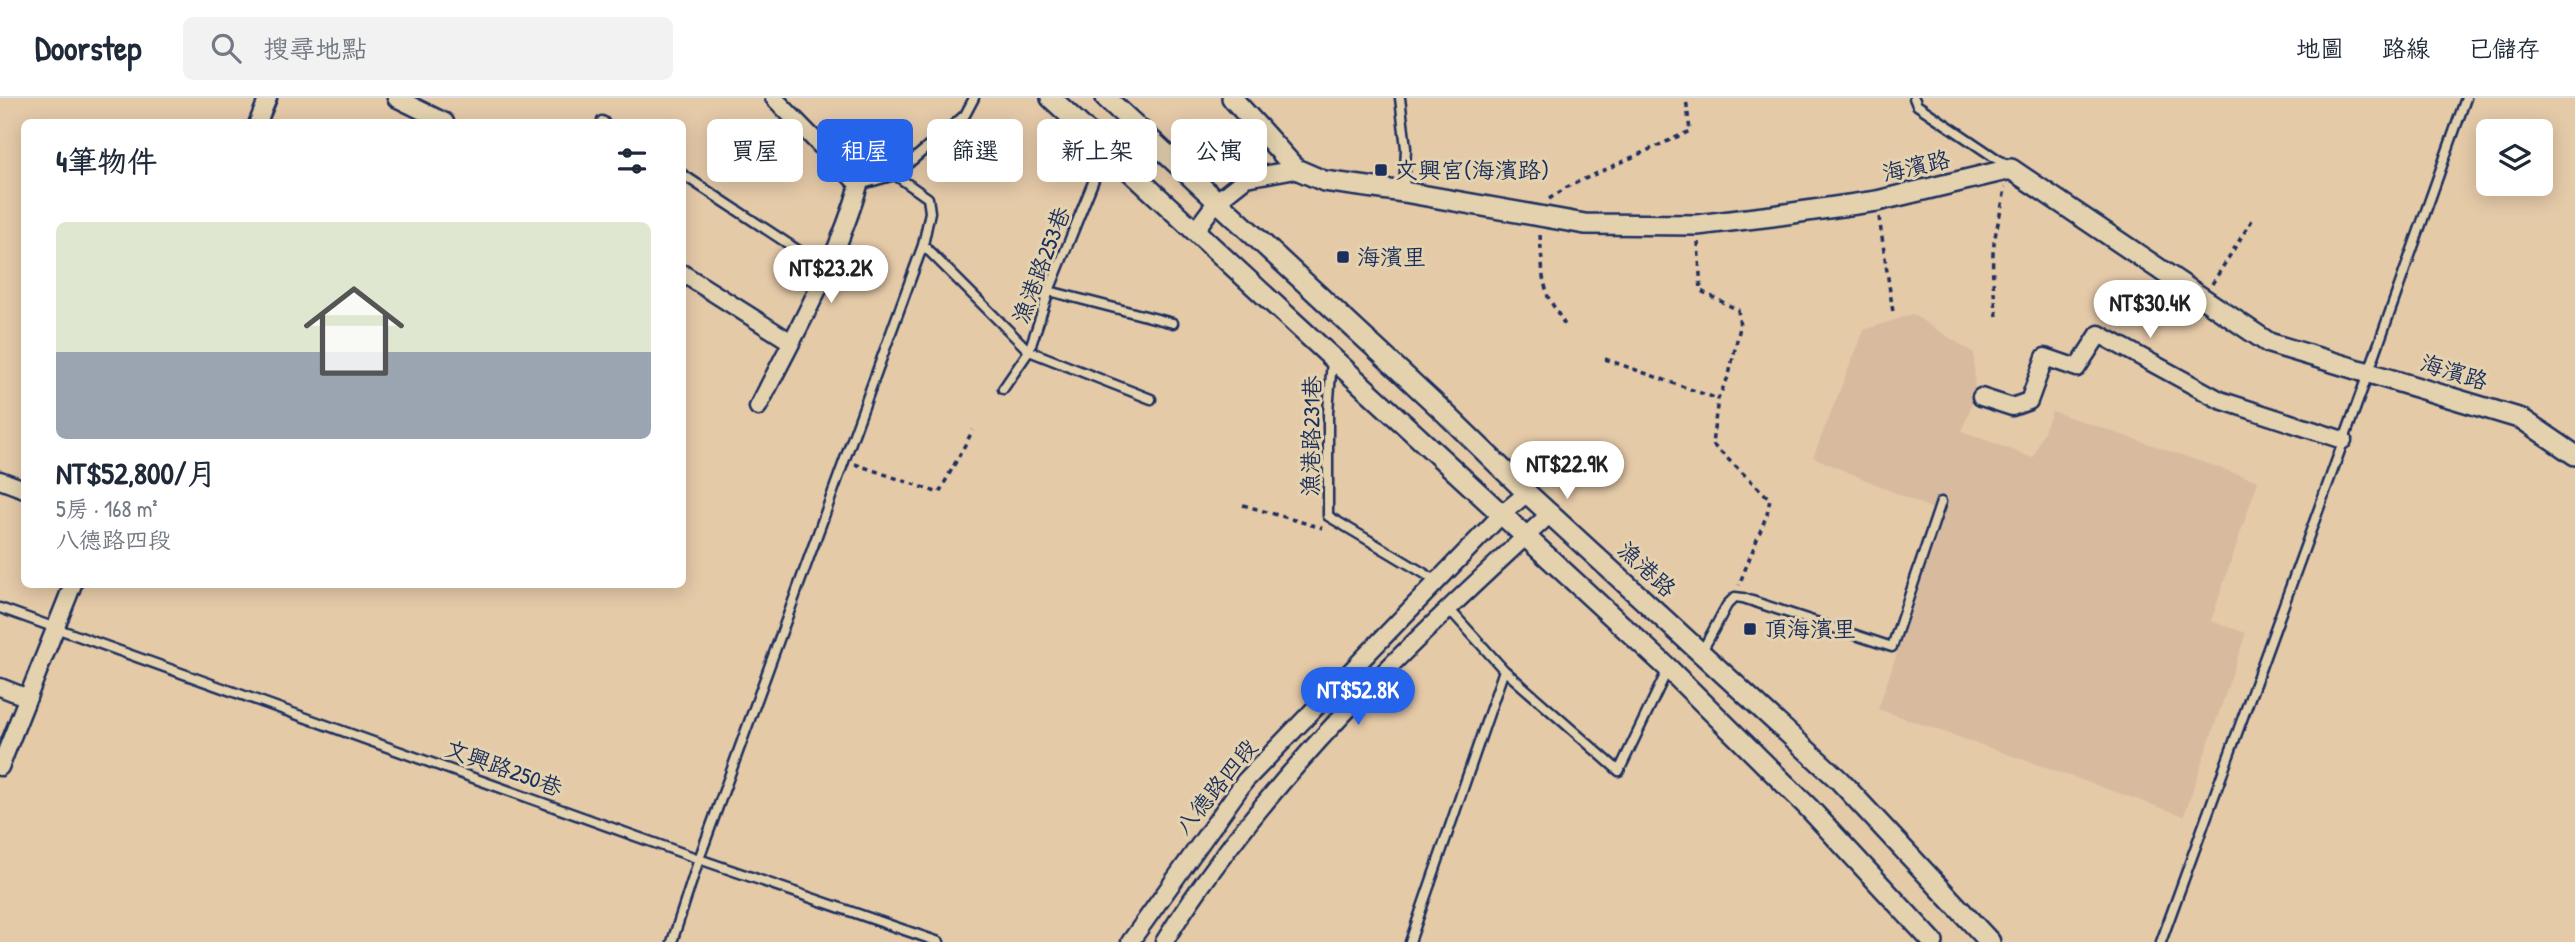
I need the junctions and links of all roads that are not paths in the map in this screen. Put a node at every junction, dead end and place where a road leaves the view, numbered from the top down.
1 (268, 98) edge
2 (396, 98) edge
3 (774, 98) edge
4 (974, 98) edge
5 (1051, 98) edge
6 (1107, 98) edge
7 (1232, 98) edge
8 (1399, 98) edge
9 (1914, 98) edge
10 (2466, 98) edge
11 (259, 119) edge
12 (439, 119) edge
13 (1073, 119) edge
14 (913, 160) edge
15 (1296, 169) junction
16 (2011, 169) junction
17 (686, 177) edge
18 (870, 182) edge
19 (905, 182) edge
20 (1093, 182) edge
21 (1140, 182) edge
22 (859, 185) junction
23 (1405, 192) junction
24 (1217, 201) junction
25 (1194, 232) junction
26 (923, 245) junction
27 (828, 270) junction
28 (686, 276) edge
29 (1049, 290) junction
30 (1173, 323) dead end
31 (791, 342) junction
32 (1029, 351) junction
33 (1332, 357) junction
34 (2370, 371) junction
35 (1003, 389) dead end
36 (1982, 397) dead end
37 (1151, 399) dead end
38 (758, 407) dead end
39 (2343, 440) junction
40 (2575, 455) edge
41 (0, 480) edge
42 (21, 488) edge
43 (1527, 493) junction
44 (1941, 502) dead end
45 (1551, 513) junction
46 (1502, 514) junction
47 (1525, 537) junction
48 (1437, 581) junction
49 (72, 588) edge
50 (0, 608) edge
51 (1450, 610) junction
52 (57, 628) junction
53 (1701, 653) junction
54 (1668, 668) junction
55 (1504, 670) junction
56 (0, 687) edge
57 (28, 698) junction
58 (0, 767) edge
59 (699, 859) junction
60 (1134, 936) edge
61 (672, 942) edge
62 (939, 942) edge
63 (1161, 942) edge
64 (1410, 942) edge
65 (1933, 942) edge
66 (1990, 942) edge
67 (2161, 942) edge

1 - 11 street
2 - 12 street
3 - 22 street
4 - 14 lane
5 - 13 street
6 - 24 street, 漁港路
7 - 15 street, 海濱路
8 - 23 lane
9 - 16 lane
10 - 34 lane
15 - 23 street, 海濱路
15 - 24 street
16 - 23 street, 海濱路
16 - 34 street, 海濱路
17 - 27 lane
18 - 22 lane
19 - 26 lane
20 - 29 lane, 漁港路253巷
21 - 25 street
22 - 27 street
24 - 25 street
24 - 43 street, 漁港路
25 - 33 street
26 - 32 lane
26 - 59 lane
27 - 31 street
28 - 31 street
29 - 30 lane
29 - 32 lane, 漁港路253巷
31 - 38 street
32 - 35 lane, 漁港路253巷
32 - 37 lane
33 - 46 street
33 - 48 lane, 漁港路231巷
34 - 39 lane
34 - 40 street, 海濱路
36 - 39 street
39 - 67 lane
41 - 42 street
43 - 45 street, 漁港路
43 - 46 street, 八德路四段
44 - 53 lane
45 - 47 street, 八德路四段
45 - 53 street, 漁港路
46 - 47 street
46 - 48 street, 八德路四段
47 - 51 street, 八德路四段
47 - 54 street
48 - 60 street, 八德路四段
49 - 52 street
50 - 52 lane, 文興路250巷
51 - 55 lane
51 - 63 street, 八德路四段
52 - 57 street
52 - 59 lane, 文興路250巷
53 - 66 street, 漁港路
54 - 55 lane
54 - 65 street
55 - 64 lane
56 - 57 street
57 - 58 street
59 - 61 lane
59 - 62 lane, 文興路250巷
60 - 63 street

